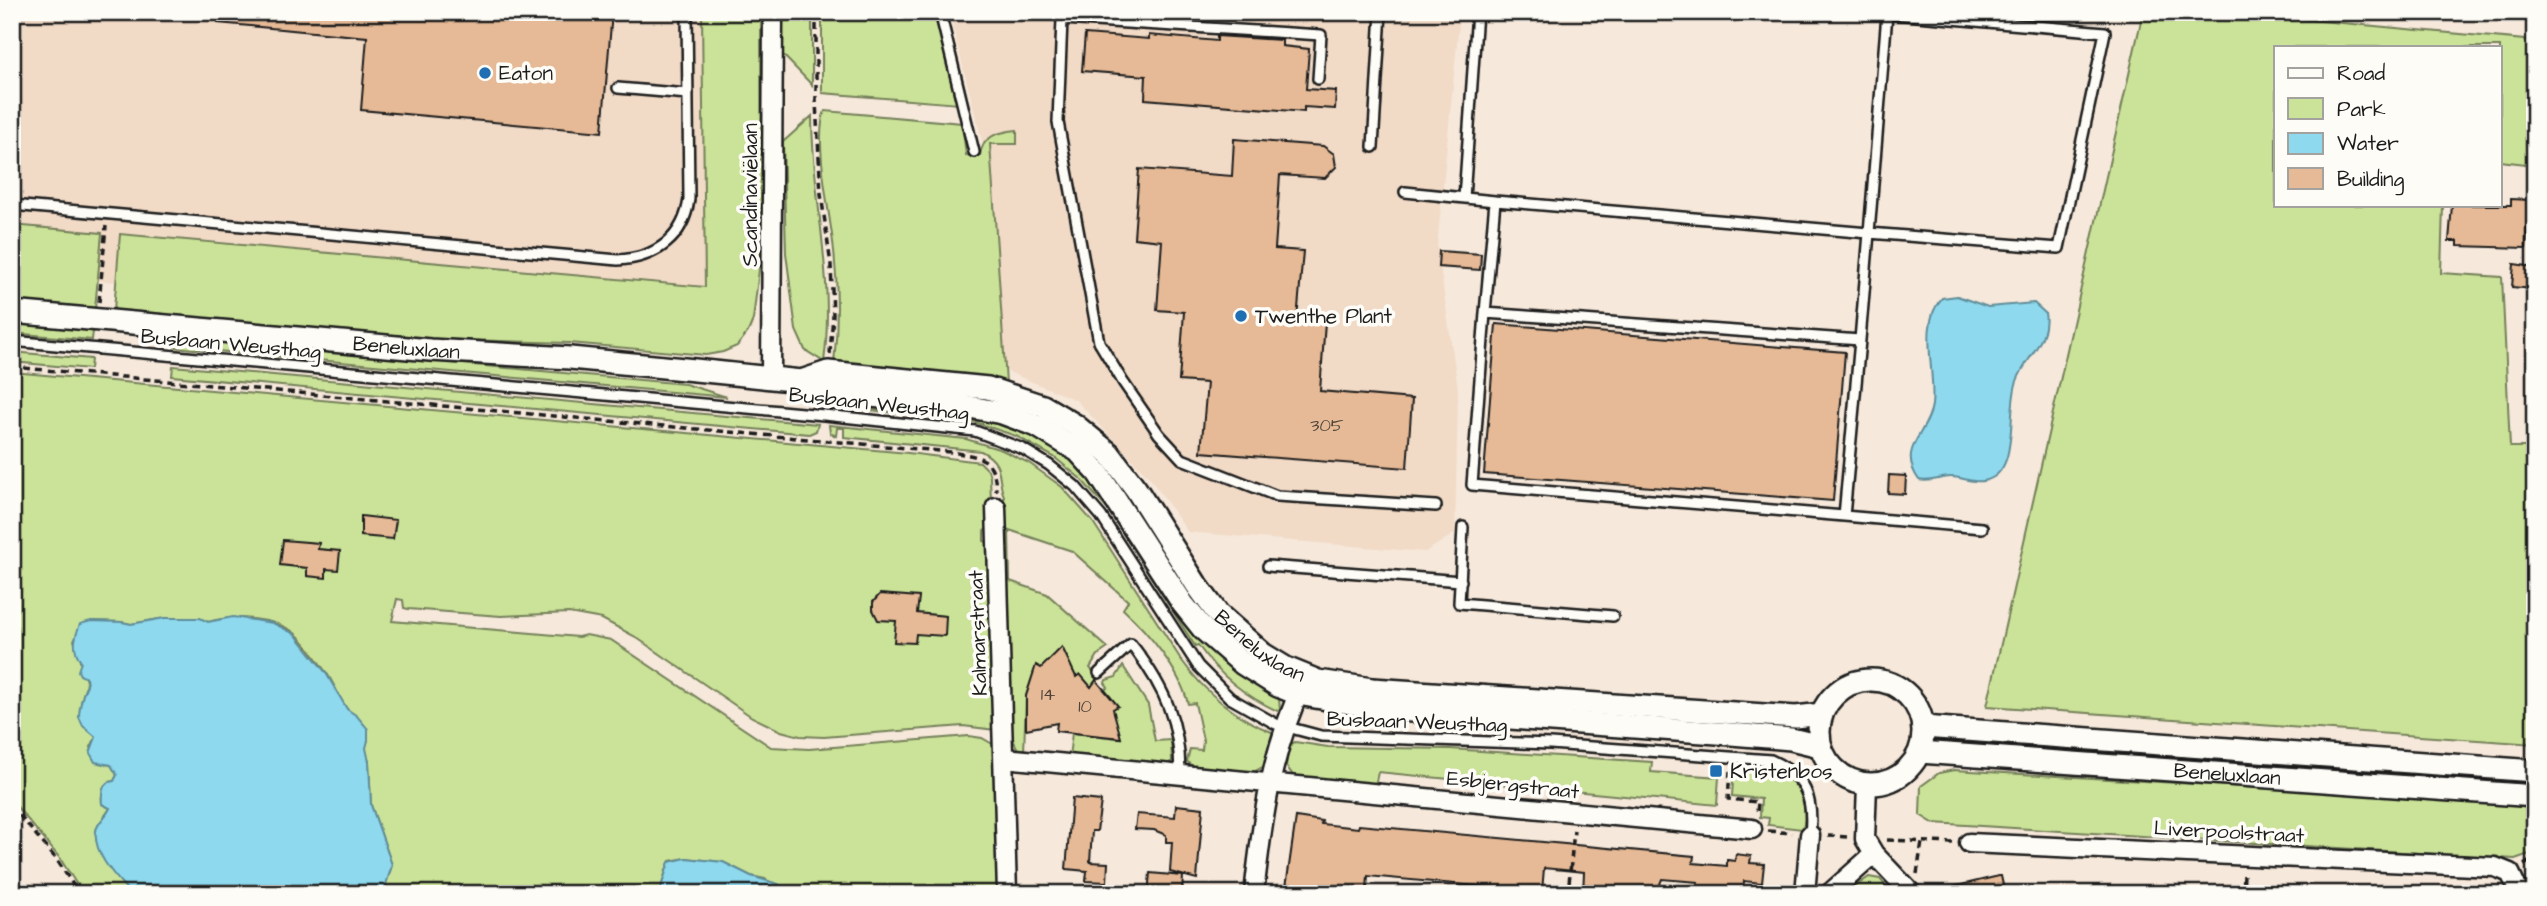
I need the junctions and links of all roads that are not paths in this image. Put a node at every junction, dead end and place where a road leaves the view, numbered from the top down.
1 (687, 12) edge
2 (773, 12) edge
3 (940, 12) edge
4 (1381, 12) edge
5 (1477, 12) edge
6 (1870, 12) edge
7 (1887, 14) edge
8 (1058, 16) edge
9 (1318, 79) dead end
10 (618, 88) dead end
11 (688, 94) junction
12 (1373, 147) dead end
13 (974, 152) dead end
14 (1405, 192) dead end
15 (1464, 198) junction
16 (1495, 201) junction
17 (12, 205) edge
18 (1869, 233) junction
19 (12, 312) edge
20 (1485, 313) junction
21 (1860, 340) junction
22 (12, 341) edge
23 (771, 378) junction
24 (801, 381) junction
25 (1436, 506) dead end
26 (996, 507) road end
27 (1844, 516) junction
28 (1463, 527) dead end
29 (1982, 528) dead end
30 (1268, 566) dead end
31 (1461, 581) junction
32 (1613, 616) dead end
33 (1099, 673) dead end
34 (1302, 685) junction
35 (1822, 714) junction
36 (1285, 727) junction
37 (1923, 727) junction
38 (1820, 746) junction
39 (1920, 752) junction
40 (1004, 758) junction
41 (2535, 771) edge
42 (1180, 775) junction
43 (1270, 782) junction
44 (1867, 785) junction
45 (2535, 796) edge
46 (1754, 825) road end
47 (1810, 835) joint
48 (1969, 843) road end
49 (1870, 846) junction
50 (1914, 887) edge
51 (1007, 894) edge
52 (1254, 894) edge
53 (1805, 894) edge
54 (1829, 894) edge
55 (2520, 894) edge

1 - 11 lane
2 - 23 street, Scandinaviëlaan
3 - 13 lane
4 - 12 lane
5 - 15 lane
6 - 7 lane
7 - 18 lane
7 - 18 lane
8 - 9 lane
8 - 25 lane
10 - 11 lane
11 - 17 lane
14 - 15 lane
15 - 16 lane
16 - 18 lane
16 - 20 lane
18 - 21 lane
19 - 23 street, Beneluxlaan
20 - 21 lane
20 - 27 lane
21 - 27 lane
22 - 36 lane, Busbaan Weusthag
23 - 24 street, Beneluxlaan
24 - 34 street, Beneluxlaan
24 - 34 street, Beneluxlaan
26 - 40 street, Kalmarstraat
27 - 29 lane
28 - 31 lane
30 - 31 lane
31 - 32 lane
33 - 42 lane
34 - 35 street, Beneluxlaan
34 - 36 street
34 - 38 street, Beneluxlaan
35 - 37 street
35 - 38 street
36 - 43 street
36 - 47 lane, Busbaan Weusthag
37 - 39 street
37 - 41 street, Beneluxlaan
38 - 44 street
39 - 44 street
39 - 45 street, Beneluxlaan
40 - 42 street
40 - 51 street, Kalmarstraat
42 - 43 street
43 - 46 street, Esbjergstraat
43 - 52 street
44 - 49 street
47 - 53 street
48 - 55 street, Liverpoolstraat
49 - 50 street
49 - 54 street

